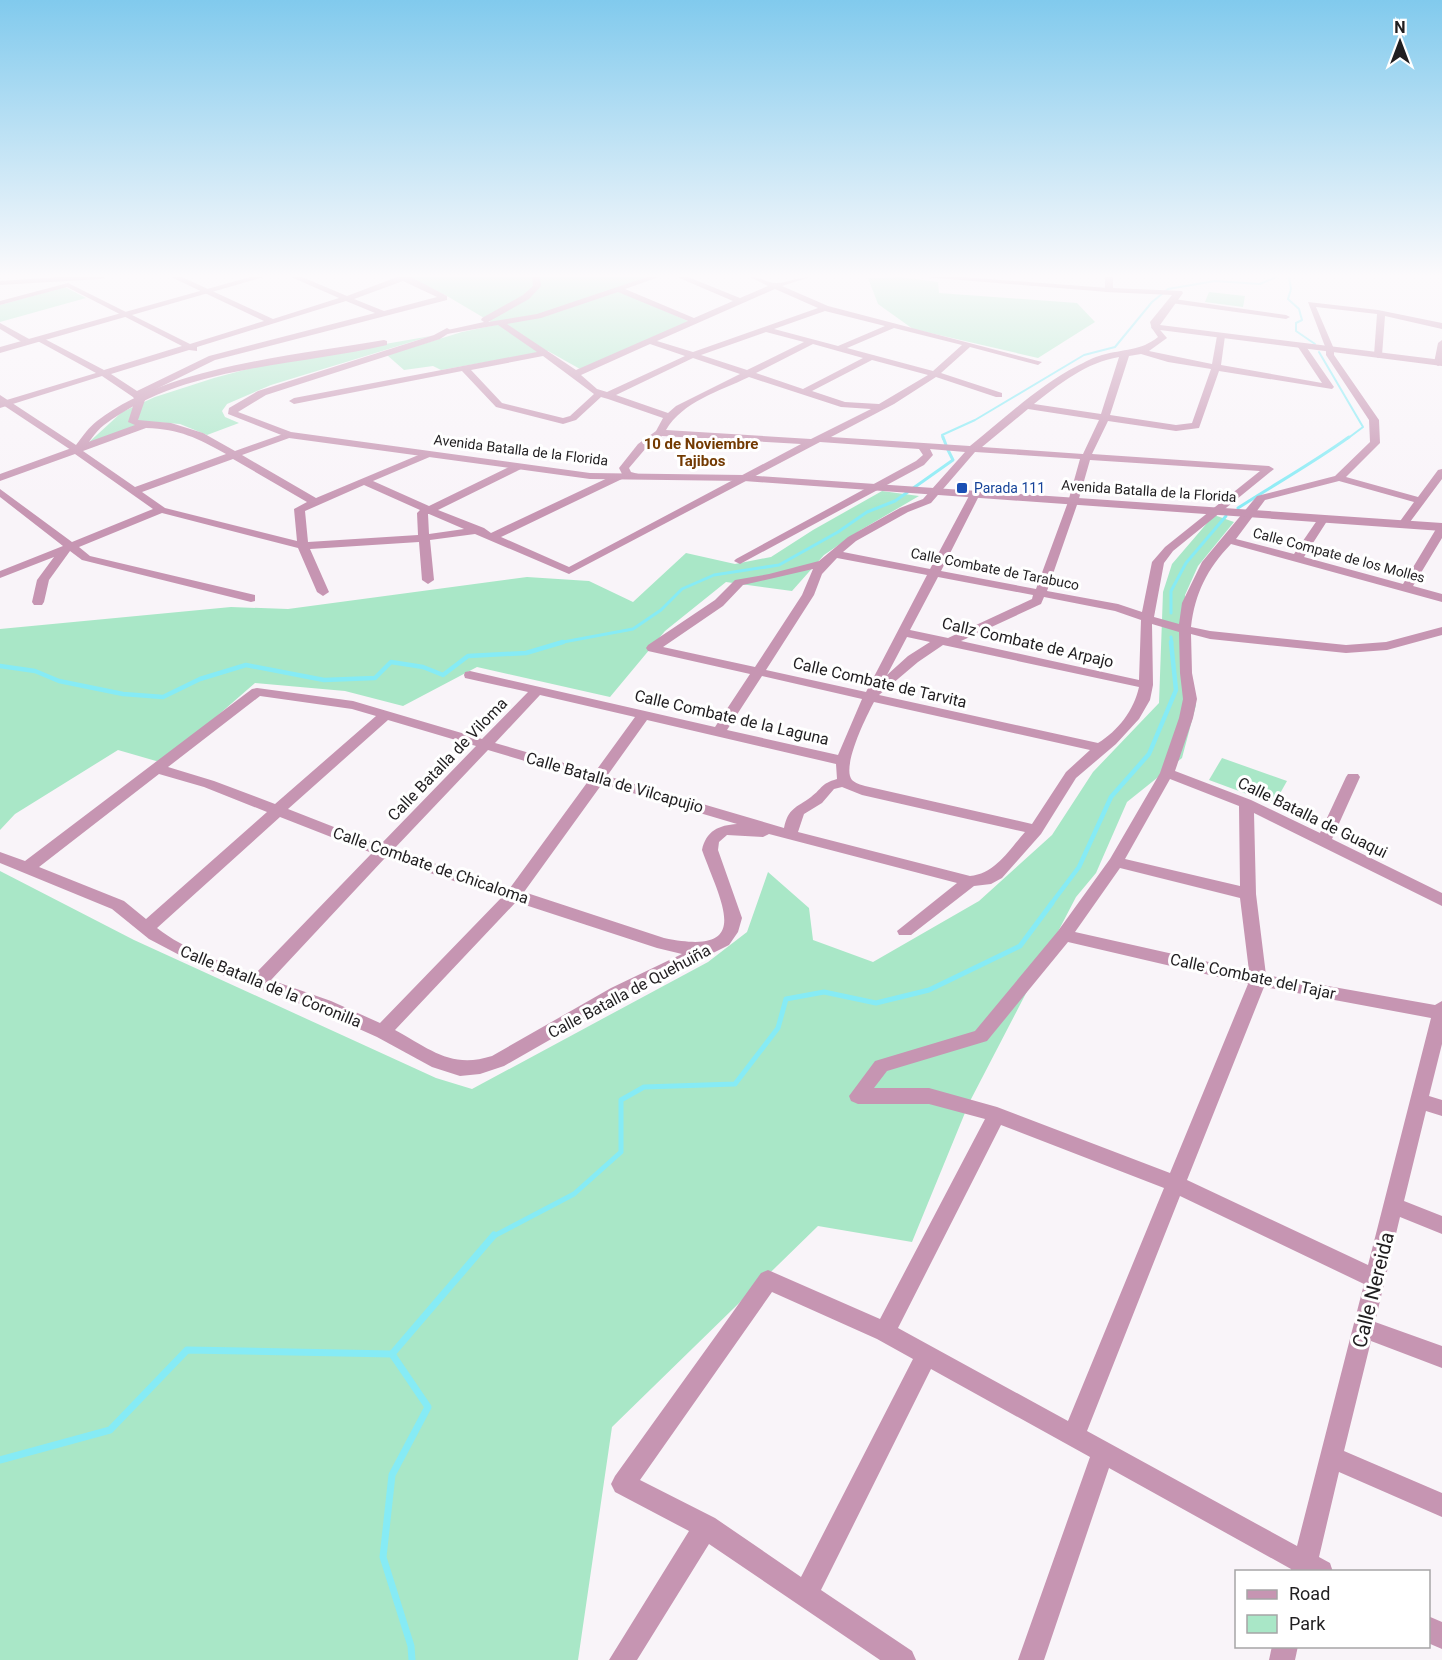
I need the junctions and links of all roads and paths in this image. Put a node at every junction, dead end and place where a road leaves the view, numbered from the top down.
1 (64, 354) edge
2 (164, 354) edge
3 (205, 354) edge
4 (226, 354) edge
5 (314, 354) edge
6 (382, 354) edge
7 (535, 354) edge
8 (545, 354) edge
9 (622, 354) edge
10 (687, 354) edge
11 (695, 354) edge
12 (784, 354) edge
13 (861, 354) edge
14 (957, 354) edge
15 (1007, 354) edge
16 (1117, 354) edge
17 (1125, 354) edge
18 (1152, 354) edge
19 (1218, 354) edge
20 (1307, 354) edge
21 (1330, 354) edge
22 (1374, 354) edge
23 (1378, 355) joint
24 (691, 356) junction
25 (871, 357) junction
26 (212, 358) junction
27 (1038, 362) dead end
28 (1440, 363) edge
29 (464, 368) junction
30 (1216, 368) junction
31 (746, 372) junction
32 (103, 373) junction
33 (574, 374) junction
34 (935, 375) junction
35 (804, 392) junction
36 (602, 395) junction
37 (999, 395) dead end
38 (139, 397) junction
39 (294, 401) dead end
40 (2, 402) edge
41 (882, 405) junction
42 (1026, 406) junction
43 (669, 417) junction
44 (1104, 418) junction
45 (145, 425) junction
46 (660, 434) junction
47 (289, 435) junction
48 (817, 440) junction
49 (923, 446) junction
50 (973, 449) junction
51 (77, 451) junction
52 (428, 454) junction
53 (236, 455) junction
54 (1086, 457) junction
55 (517, 467) junction
56 (1441, 476) edge
57 (618, 477) junction
58 (638, 477) junction
59 (0, 478) edge
60 (744, 478) junction
61 (1339, 478) junction
62 (363, 481) junction
63 (879, 487) junction
64 (134, 491) junction
65 (938, 491) junction
66 (0, 492) edge
67 (975, 494) junction
68 (314, 501) junction
69 (1422, 501) junction
70 (1073, 502) junction
71 (428, 509) junction
72 (161, 510) junction
73 (1216, 511) junction
74 (1250, 513) junction
75 (1324, 518) junction
76 (1403, 524) junction
77 (1442, 528) edge
78 (480, 530) junction
79 (494, 537) junction
80 (424, 538) junction
81 (1228, 540) junction
82 (69, 546) junction
83 (303, 546) junction
84 (837, 554) junction
85 (1297, 559) junction
86 (740, 561) dead end
87 (823, 563) junction
88 (934, 573) junction
89 (0, 575) edge
90 (428, 580) dead end
91 (1406, 588) junction
92 (323, 592) dead end
93 (1040, 594) junction
94 (251, 598) dead end
95 (1442, 598) edge
96 (38, 602) dead end
97 (1148, 618) junction
98 (1185, 630) junction
99 (1442, 631) edge
100 (903, 632) junction
101 (947, 640) junction
102 (756, 671) junction
103 (470, 675) dead end
104 (1146, 685) junction
105 (537, 690) junction
106 (871, 697) junction
107 (386, 714) junction
108 (644, 715) junction
109 (719, 732) junction
110 (485, 744) junction
111 (1100, 748) junction
112 (843, 761) junction
113 (159, 769) junction
114 (1167, 773) junction
115 (1353, 777) dead end
116 (597, 779) junction
117 (845, 781) junction
118 (1246, 803) junction
119 (278, 810) junction
120 (1036, 830) junction
121 (790, 835) junction
122 (1324, 841) junction
123 (383, 852) junction
124 (0, 857) edge
125 (1116, 862) junction
126 (28, 867) junction
127 (970, 881) junction
128 (514, 894) junction
129 (1248, 894) junction
130 (1442, 900) edge
131 (147, 927) junction
132 (905, 931) dead end
133 (1064, 935) junction
134 (707, 950) junction
135 (1258, 980) junction
136 (258, 982) junction
137 (1442, 1011) edge
138 (383, 1032) junction
139 (1419, 1101) junction
140 (1442, 1108) edge
141 (997, 1115) junction
142 (1175, 1184) junction
143 (1393, 1205) junction
144 (1442, 1225) edge
145 (1375, 1279) junction
146 (1363, 1328) junction
147 (885, 1332) junction
148 (927, 1355) junction
149 (1442, 1357) edge
150 (1073, 1437) junction
151 (1103, 1453) junction
152 (1331, 1457) junction
153 (1442, 1505) edge
154 (706, 1527) junction
155 (1310, 1569) edge
156 (806, 1594) junction
157 (622, 1660) edge
158 (903, 1660) edge
159 (1031, 1660) edge

1 - 32 street
2 - 32 street
3 - 26 street
4 - 26 street
5 - 38 street
6 - 47 street, Avenida Batalla de la Florida
7 - 29 street
8 - 33 street
9 - 33 street
10 - 24 street
11 - 24 street
12 - 31 street
13 - 25 street
14 - 34 street
15 - 27 street
16 - 42 street
17 - 44 street
18 - 30 street
19 - 30 street
20 - 30 street
21 - 61 street
22 - 23 street
23 - 28 street
24 - 31 street
24 - 36 street
25 - 34 street
25 - 35 street
26 - 38 street
29 - 36 street
29 - 39 street
30 - 44 street
31 - 35 street
31 - 43 street
32 - 38 street
32 - 40 street
33 - 36 street
34 - 37 street
34 - 41 street
35 - 41 street
36 - 43 street
38 - 45 street
38 - 51 street
40 - 51 street
41 - 48 street
42 - 44 street
42 - 50 street
43 - 46 street
44 - 54 street
45 - 51 street
45 - 53 street
46 - 48 street
46 - 58 street
47 - 52 street, Avenida Batalla de la Florida
47 - 53 street
48 - 49 street
48 - 60 street
49 - 50 street
49 - 63 street
50 - 54 street
50 - 65 street
51 - 59 street
51 - 64 street
52 - 55 street, Avenida Batalla de la Florida
52 - 62 street
53 - 64 street
53 - 68 street
54 - 70 street
54 - 73 street
55 - 57 street, Avenida Batalla de la Florida
55 - 71 street
56 - 69 street
57 - 58 street, Avenida Batalla de la Florida
57 - 79 street
58 - 60 street, Avenida Batalla de la Florida
60 - 63 street, Avenida Batalla de la Florida
60 - 79 street
61 - 69 street
61 - 74 street
62 - 68 street
62 - 71 street
63 - 65 street, Avenida Batalla de la Florida
63 - 86 street
64 - 72 street
65 - 67 street, Avenida Batalla de la Florida
65 - 84 street
66 - 82 street
67 - 70 street, Avenida Batalla de la Florida
67 - 88 street
68 - 83 street
69 - 76 street
70 - 73 street, Avenida Batalla de la Florida
70 - 93 street
71 - 78 street
71 - 80 street
72 - 82 street
72 - 83 street
73 - 74 street, Avenida Batalla de la Florida
73 - 97 street
74 - 75 street, Avenida Batalla de la Florida
74 - 81 street
75 - 76 street, Avenida Batalla de la Florida
75 - 85 street
76 - 77 street, Avenida Batalla de la Florida
77 - 91 street
78 - 79 street
78 - 80 street
80 - 83 street
80 - 90 street
81 - 85 street, Calle Compate de los Molles
81 - 98 street
82 - 89 street
82 - 94 street
82 - 96 street
83 - 92 street
84 - 87 street
84 - 88 street, Calle Combate de Tarabuco
85 - 91 street, Calle Compate de los Molles
87 - 102 street
87 - 102 street, Calle Combate de Tarvita
88 - 93 street, Calle Combate de Tarabuco
88 - 100 street
91 - 95 street, Calle Compate de los Molles
93 - 97 street, Calle Combate de Tarabuco
93 - 101 street
97 - 98 street, Calle Combate de Tarabuco
97 - 104 street
98 - 99 street, Calle Combate de Tarabuco
98 - 114 street
100 - 101 street, Callz Combate de Arpajo
100 - 106 street
101 - 104 street, Callz Combate de Arpajo
101 - 106 street
102 - 106 street, Calle Combate de Tarvita
102 - 109 street
103 - 105 street, Calle Combate de la Laguna
104 - 111 street
105 - 108 street, Calle Combate de la Laguna
105 - 110 street, Calle Batalla de Viloma
106 - 111 street, Calle Combate de Tarvita
106 - 112 street
107 - 110 street, Calle Batalla de Vilcapujio
107 - 113 street, Calle Batalla de Vilcapujio
107 - 119 street
108 - 109 street, Calle Combate de la Laguna
108 - 116 street
109 - 112 street, Calle Combate de la Laguna
110 - 116 street, Calle Batalla de Vilcapujio
110 - 123 street, Calle Batalla de Viloma
111 - 120 street
112 - 117 street, Calle Combate de la Laguna
113 - 119 street, Calle Combate de Chicaloma
113 - 126 street
114 - 118 street, Calle Batalla de Guaqui
114 - 125 street
115 - 122 street
116 - 121 street, Calle Batalla de Vilcapujio
116 - 128 street
117 - 120 street
117 - 121 street
118 - 122 street, Calle Batalla de Guaqui
118 - 129 street
119 - 123 street, Calle Combate de Chicaloma
119 - 131 street
120 - 127 street
121 - 127 street, Calle Batalla de Vilcapujio
121 - 134 street, Calle Batalla de Quehuiña
122 - 130 street, Calle Batalla de Guaqui
123 - 128 street, Calle Combate de Chicaloma
123 - 136 street, Calle Batalla de Viloma
124 - 126 street, Calle Batalla de la Coronilla
125 - 129 street
125 - 133 street
126 - 131 street, Calle Batalla de la Coronilla
127 - 132 street
128 - 134 street, Calle Combate de Chicaloma
128 - 138 street
129 - 135 street
131 - 136 street, Calle Batalla de la Coronilla
133 - 135 street, Calle Combate del Tajar
133 - 141 street
134 - 138 street, Calle Batalla de Quehuiña
135 - 137 street, Calle Combate del Tajar
135 - 142 street
136 - 138 street, Calle Batalla de la Coronilla
137 - 139 street, Calle Nereida
139 - 140 street
139 - 143 street, Calle Nereida
141 - 142 street
141 - 147 street
142 - 145 street
142 - 150 street
143 - 144 street
143 - 145 street, Calle Nereida
145 - 146 street, Calle Nereida
146 - 149 street
146 - 152 street, Calle Nereida
147 - 148 street
147 - 154 street
148 - 150 street
148 - 156 street
150 - 151 street
151 - 155 street
151 - 159 street
152 - 153 street
152 - 155 street, Calle Nereida
154 - 156 street
154 - 157 street
156 - 158 street

